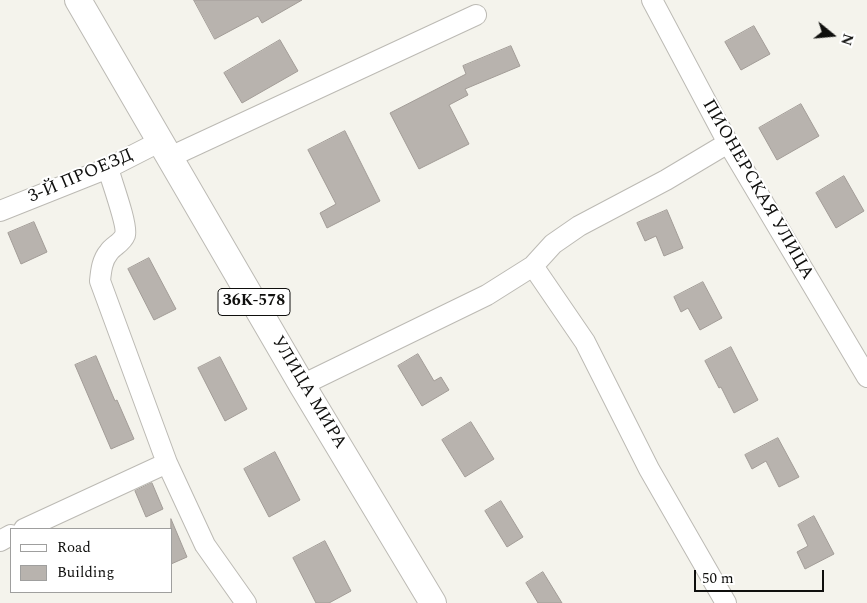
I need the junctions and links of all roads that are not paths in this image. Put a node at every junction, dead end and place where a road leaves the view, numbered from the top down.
1 (78, 0) edge
2 (652, 0) edge
3 (476, 14) dead end
4 (728, 143) junction
5 (165, 149) junction
6 (108, 168) junction
7 (0, 211) edge
8 (532, 266) junction
9 (867, 377) edge
10 (302, 385) junction
11 (167, 463) junction
12 (26, 528) edge
13 (246, 603) edge
14 (433, 603) edge
15 (726, 603) edge

1 - 5 main road, УЛИЦА МИРА / 36К-578
2 - 4 street, ПИОНЕРСКАЯ УЛИЦА
3 - 5 street, 3-Й ПРОЕЗД
4 - 8 street
4 - 9 street, ПИОНЕРСКАЯ УЛИЦА
5 - 6 street, 3-Й ПРОЕЗД
5 - 10 main road, УЛИЦА МИРА / 36К-578
6 - 7 street, 3-Й ПРОЕЗД
6 - 11 street
8 - 10 street
8 - 15 street
10 - 14 main road, УЛИЦА МИРА / 36К-578
11 - 12 street
11 - 13 street

